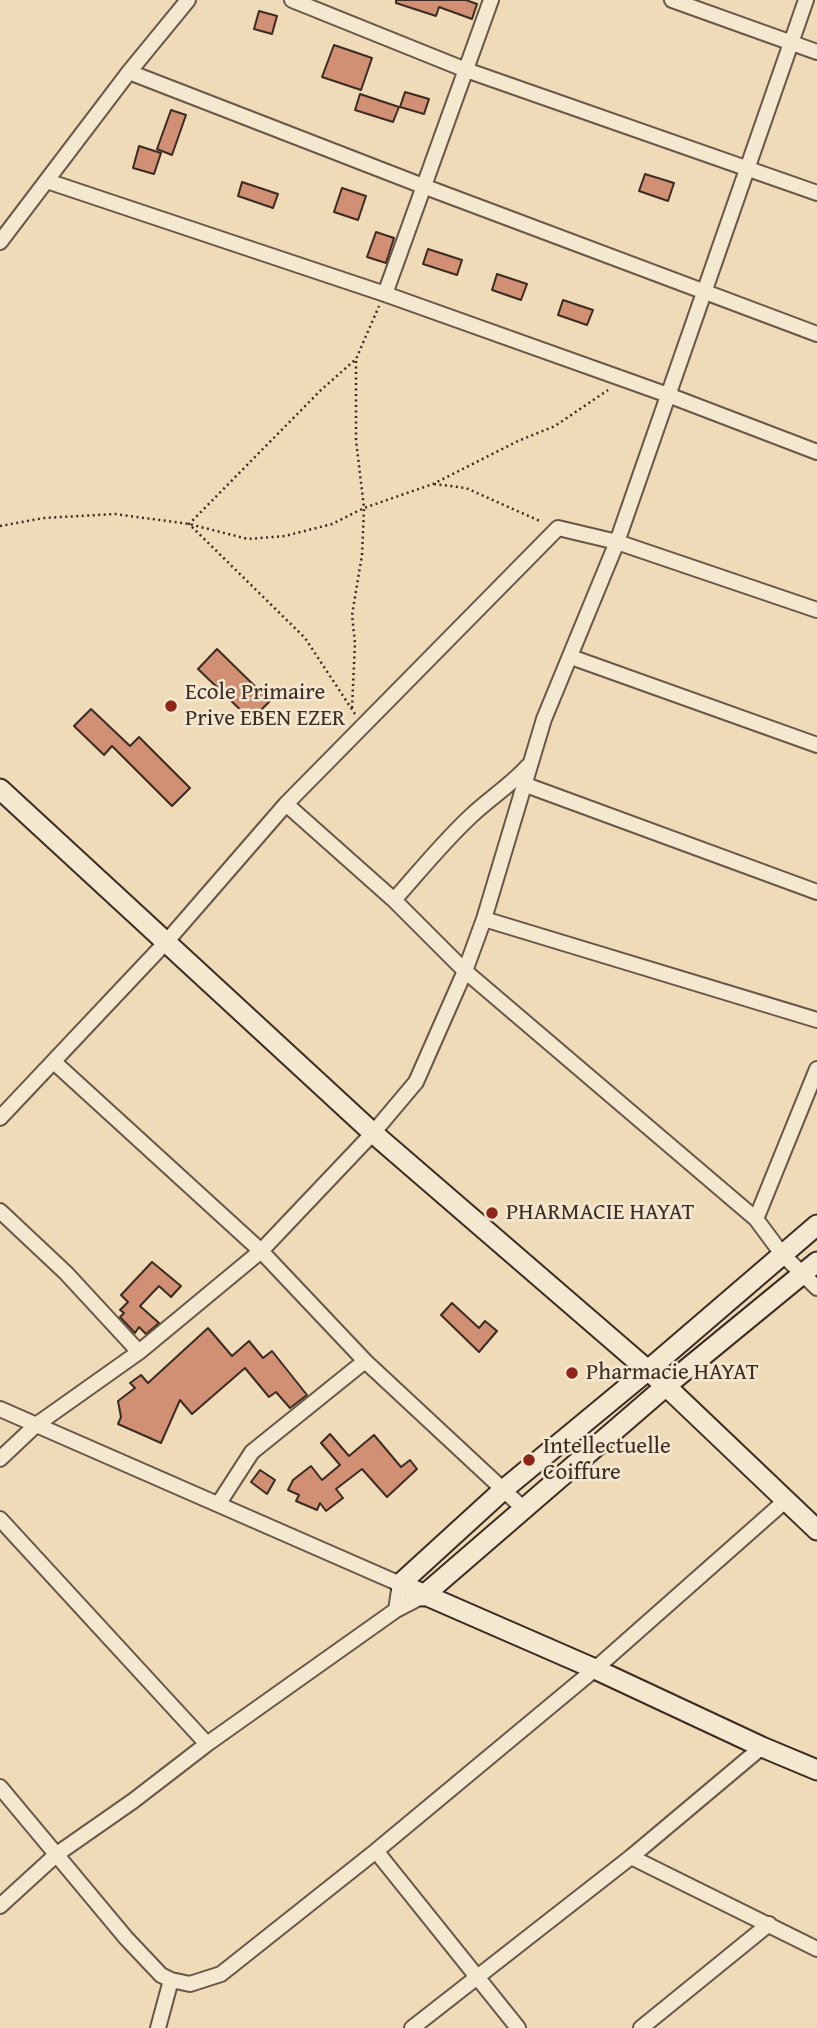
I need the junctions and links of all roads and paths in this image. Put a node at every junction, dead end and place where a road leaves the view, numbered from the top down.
1 (188, 0) edge
2 (292, 0) edge
3 (491, 0) edge
4 (672, 0) edge
5 (806, 0) edge
6 (791, 43) junction
7 (817, 52) edge
8 (466, 70) junction
9 (130, 72) junction
10 (747, 169) junction
11 (47, 181) junction
12 (423, 186) junction
13 (817, 193) edge
14 (0, 242) edge
15 (704, 291) junction
16 (385, 293) junction
17 (817, 334) edge
18 (356, 359) junction
19 (623, 380) junction
20 (668, 395) junction
21 (801, 447) junction
22 (817, 452) edge
23 (817, 465) edge
24 (433, 484) junction
25 (364, 508) junction
26 (189, 524) junction
27 (0, 526) edge
28 (558, 528) junction
29 (617, 542) junction
30 (817, 610) edge
31 (571, 657) junction
32 (352, 709) junction
33 (364, 725) junction
34 (817, 745) edge
35 (531, 763) junction
36 (526, 785) junction
37 (0, 789) edge
38 (286, 804) junction
39 (817, 892) edge
40 (394, 900) junction
41 (484, 919) junction
42 (167, 941) junction
43 (465, 971) junction
44 (817, 1020) edge
45 (54, 1062) junction
46 (817, 1069) edge
47 (0, 1118) edge
48 (373, 1133) junction
49 (0, 1211) edge
50 (756, 1219) junction
51 (817, 1225) edge
52 (261, 1251) junction
53 (782, 1254) junction
54 (809, 1268) edge
55 (817, 1288) edge
56 (139, 1352) junction
57 (365, 1361) junction
58 (647, 1371) junction
59 (666, 1386) junction
60 (0, 1409) edge
61 (36, 1425) junction
62 (0, 1459) edge
63 (503, 1490) junction
64 (785, 1501) junction
65 (219, 1503) junction
66 (524, 1509) junction
67 (0, 1519) edge
68 (817, 1530) edge
69 (400, 1584) junction
70 (423, 1596) junction
71 (396, 1610) junction
72 (595, 1669) junction
73 (207, 1744) junction
74 (762, 1747) junction
75 (817, 1770) edge
76 (0, 1787) edge
77 (376, 1852) junction
78 (57, 1854) junction
79 (631, 1857) junction
80 (0, 1906) edge
81 (769, 1924) junction
82 (817, 1949) edge
83 (477, 1977) junction
84 (171, 1980) junction
85 (158, 2028) edge
86 (412, 2028) edge
87 (518, 2028) edge
88 (641, 2028) edge

1 - 9 street
2 - 8 street
3 - 8 street
4 - 6 street
5 - 6 street
6 - 7 street
6 - 10 street
8 - 10 street
8 - 12 street
9 - 11 street
9 - 12 street
10 - 13 street
10 - 15 street
11 - 14 street
11 - 16 street
12 - 15 street
12 - 16 street
15 - 17 street
15 - 20 street
16 - 18 path
16 - 19 street
18 - 25 path
18 - 26 path
19 - 20 street
19 - 24 path
20 - 21 street
20 - 29 street
21 - 22 street
21 - 23 street
24 - 25 path
24 - 28 path
25 - 26 path
25 - 32 path
26 - 27 path
26 - 32 path
28 - 29 street
28 - 33 street
29 - 30 street
29 - 31 street
31 - 34 street
31 - 35 street
32 - 33 path
33 - 38 street
35 - 36 street
35 - 40 street
36 - 39 street
36 - 41 street
37 - 42 street
38 - 40 street
38 - 42 street
40 - 43 street
41 - 43 street
41 - 44 street
42 - 45 street
42 - 48 street
43 - 48 street
43 - 50 street
45 - 47 street
45 - 52 street
46 - 50 street
48 - 52 street
48 - 58 street
49 - 56 street
50 - 53 street
51 - 53 street
52 - 56 street
52 - 57 street
53 - 54 street
53 - 58 street
54 - 55 street
54 - 59 street
56 - 61 street
57 - 63 street
57 - 65 street
58 - 59 street
58 - 63 street
59 - 64 street
59 - 66 street
60 - 61 street
61 - 62 street
61 - 65 street
63 - 66 street
63 - 69 street
64 - 68 street
64 - 72 street
65 - 69 street
66 - 70 street
67 - 73 street
69 - 70 street
69 - 71 street
70 - 71 street
70 - 72 street
71 - 73 street
72 - 74 street
72 - 77 street
73 - 78 street
74 - 75 street
74 - 79 street
76 - 78 street
77 - 83 street
77 - 84 street
78 - 80 street
78 - 84 street
79 - 81 street
79 - 83 street
81 - 82 street
81 - 88 street
83 - 86 street
83 - 87 street
84 - 85 street

